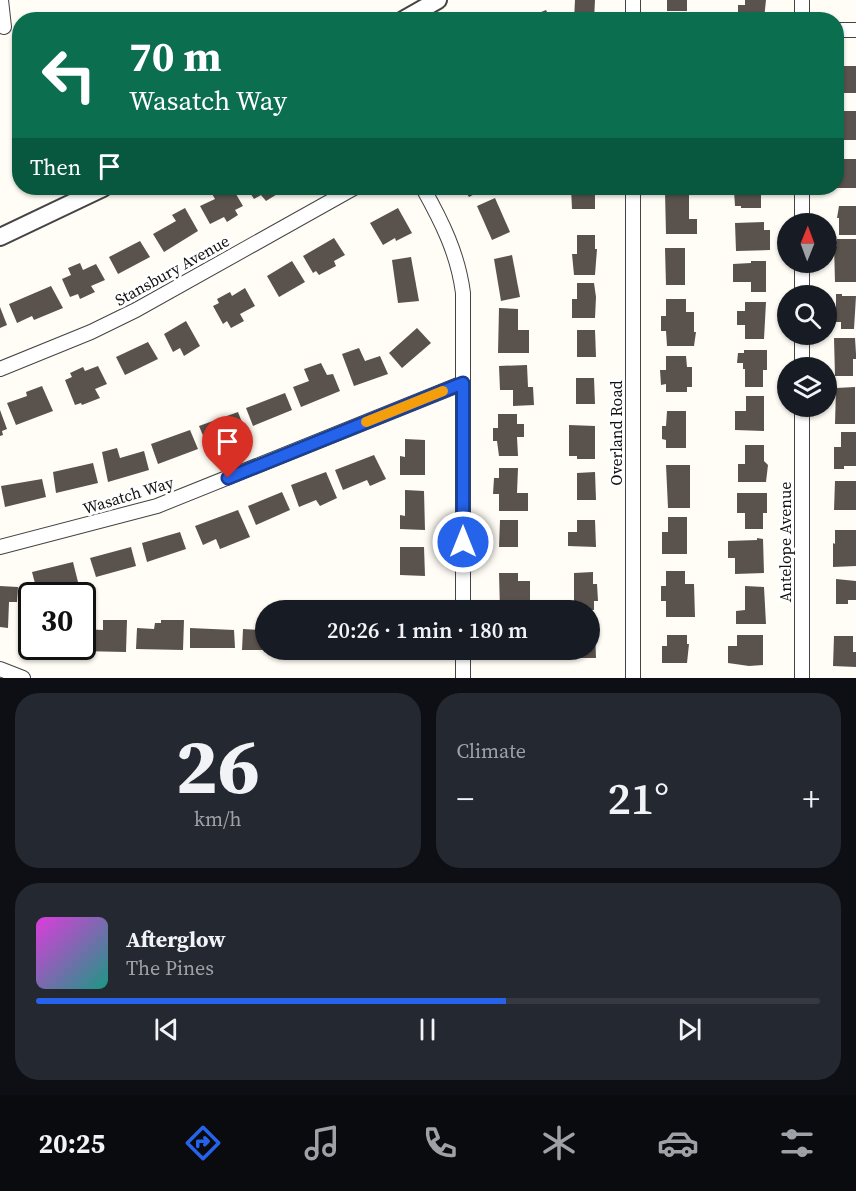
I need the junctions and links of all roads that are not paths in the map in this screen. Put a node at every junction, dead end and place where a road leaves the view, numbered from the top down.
1 (1, 0) edge
2 (438, 0) edge
3 (417, 12) edge
4 (4, 27) dead end
5 (88, 195) edge
6 (341, 195) edge
7 (427, 195) edge
8 (633, 195) edge
9 (802, 195) edge
10 (802, 213) edge
11 (0, 237) edge
12 (0, 369) edge
13 (463, 383) junction
14 (802, 417) edge
15 (0, 548) edge
16 (463, 600) edge
17 (463, 660) edge
18 (0, 669) edge
19 (23, 678) edge
20 (464, 678) edge
21 (633, 678) edge
22 (802, 678) edge

1 - 4 street
2 - 3 street
5 - 11 street
6 - 12 street, Stansbury Avenue
7 - 13 street
8 - 21 street, Overland Road
9 - 10 street
13 - 15 street, Wasatch Way
13 - 16 street
14 - 22 street, Antelope Avenue
17 - 20 street
18 - 19 street

